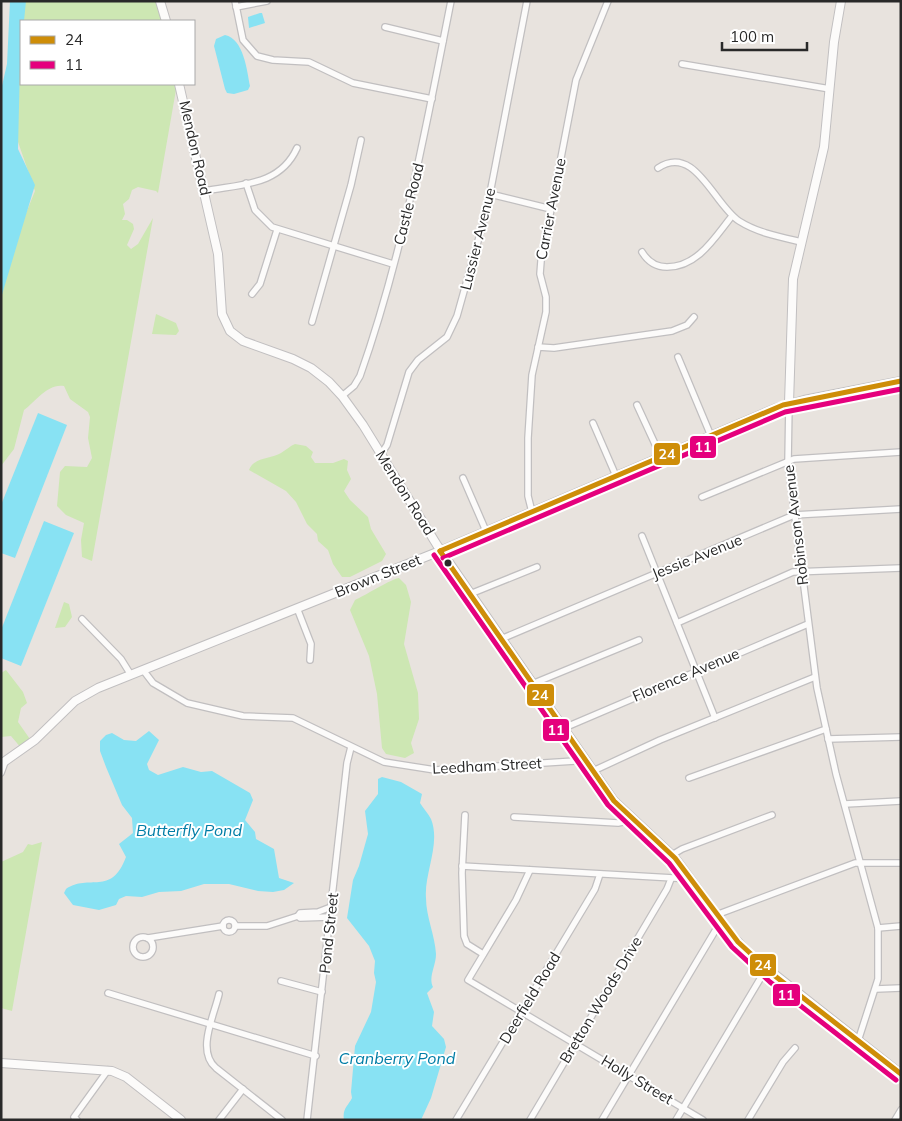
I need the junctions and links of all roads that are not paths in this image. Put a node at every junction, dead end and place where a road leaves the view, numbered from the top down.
1 (160, 1) edge
2 (267, 1) edge
3 (451, 1) edge
4 (527, 1) edge
5 (608, 1) edge
6 (841, 1) edge
7 (235, 4) edge
8 (166, 20) edge
9 (385, 27) dead end
10 (443, 41) junction
11 (682, 64) dead end
12 (179, 85) edge
13 (830, 89) junction
14 (432, 99) junction
15 (361, 140) dead end
16 (297, 148) dead end
17 (658, 168) dead end
18 (246, 183) junction
19 (205, 191) junction
20 (490, 194) junction
21 (551, 209) junction
22 (732, 216) junction
23 (277, 230) junction
24 (802, 242) junction
25 (334, 247) junction
26 (642, 252) dead end
27 (393, 264) junction
28 (252, 294) dead end
29 (694, 317) dead end
30 (312, 322) dead end
31 (538, 347) junction
32 (678, 357) dead end
33 (901, 381) edge
34 (342, 396) junction
35 (790, 403) junction
36 (637, 405) dead end
37 (593, 423) dead end
38 (711, 436) junction
39 (901, 452) edge
40 (381, 454) junction
41 (661, 457) junction
42 (788, 462) junction
43 (616, 476) junction
44 (463, 478) dead end
45 (702, 497) dead end
46 (901, 510) edge
47 (532, 512) junction
48 (794, 515) junction
49 (486, 531) junction
50 (642, 536) dead end
51 (440, 550) junction
52 (537, 567) dead end
53 (901, 568) edge
54 (801, 571) junction
55 (656, 573) junction
56 (470, 594) junction
57 (297, 608) junction
58 (82, 619) dead end
59 (677, 623) junction
60 (808, 624) junction
61 (501, 639) junction
62 (639, 640) dead end
63 (310, 660) dead end
64 (144, 670) junction
65 (697, 670) junction
66 (131, 675) junction
67 (816, 677) junction
68 (532, 684) junction
69 (715, 718) junction
70 (564, 728) junction
71 (826, 729) junction
72 (901, 737) edge
73 (828, 739) junction
74 (351, 747) junction
75 (584, 758) junction
76 (3, 763) edge
77 (593, 770) junction
78 (1, 773) edge
79 (689, 778) dead end
80 (901, 801) edge
81 (845, 804) junction
82 (464, 815) dead end
83 (772, 815) dead end
84 (514, 816) dead end
85 (632, 820) junction
86 (672, 855) junction
87 (861, 863) junction
88 (901, 863) edge
89 (462, 866) junction
90 (530, 870) junction
91 (600, 874) junction
92 (671, 879) junction
93 (691, 879) junction
94 (331, 907) junction
95 (298, 916) junction
96 (330, 917) junction
97 (719, 918) junction
98 (223, 926) junction
99 (236, 926) junction
100 (901, 926) edge
101 (878, 928) junction
102 (148, 938) dead end
103 (483, 954) junction
104 (766, 969) junction
105 (281, 981) dead end
106 (901, 988) edge
107 (876, 989) junction
108 (322, 992) junction
109 (108, 993) dead end
110 (219, 994) dead end
111 (521, 1012) junction
112 (212, 1025) junction
113 (858, 1041) junction
114 (575, 1044) junction
115 (794, 1048) dead end
116 (316, 1056) junction
117 (1, 1063) edge
118 (108, 1070) junction
119 (901, 1074) edge
120 (629, 1076) junction
121 (243, 1089) junction
122 (683, 1108) junction
123 (901, 1110) edge
124 (76, 1118) edge
125 (181, 1120) edge
126 (219, 1120) edge
127 (282, 1120) edge
128 (307, 1120) edge
129 (456, 1120) edge
130 (530, 1120) edge
131 (602, 1120) edge
132 (676, 1120) edge
133 (703, 1120) edge
134 (748, 1120) edge
135 (895, 1120) edge

1 - 8 street
2 - 7 street
3 - 10 street, Castle Road
4 - 20 street, Lussier Avenue
5 - 21 street, Carrier Avenue
6 - 13 street, Robinson Avenue
7 - 14 street
9 - 10 street
10 - 14 street, Castle Road
11 - 13 street
12 - 19 street, Mendon Road
13 - 24 street, Robinson Avenue
14 - 27 street, Castle Road
15 - 25 street
16 - 18 street
17 - 22 street
18 - 19 street
18 - 23 street
19 - 34 street, Mendon Road
20 - 21 street
20 - 40 street, Lussier Avenue
21 - 31 street, Carrier Avenue
22 - 24 street
22 - 26 street
23 - 25 street
23 - 28 street
24 - 35 street, Robinson Avenue
25 - 27 street
25 - 30 street
27 - 34 street, Castle Road
29 - 31 street
31 - 47 street, Carrier Avenue
32 - 38 street
33 - 35 street, Brown Street
34 - 40 street, Mendon Road
35 - 38 street, Brown Street
35 - 42 street, Robinson Avenue
36 - 41 street
37 - 43 street
38 - 41 street, Brown Street
39 - 42 street
40 - 51 street, Mendon Road
41 - 43 street, Brown Street
42 - 45 street
42 - 48 street, Robinson Avenue
43 - 47 street, Brown Street
44 - 49 street
46 - 48 street, Jessie Avenue
47 - 49 street, Brown Street
48 - 54 street, Robinson Avenue
48 - 55 street, Jessie Avenue
49 - 51 street, Brown Street
50 - 55 street
51 - 56 street, Mendon Road
51 - 57 street, Brown Street
52 - 56 street
53 - 54 street
54 - 59 street
54 - 60 street, Robinson Avenue
55 - 59 street
55 - 61 street, Jessie Avenue
56 - 61 street, Mendon Road
57 - 63 street
57 - 64 street, Brown Street
58 - 66 street
59 - 65 street
60 - 65 street, Florence Avenue
60 - 67 street, Robinson Avenue
61 - 68 street, Mendon Road
62 - 68 street
64 - 66 street, Brown Street
64 - 74 street, Leedham Street
65 - 69 street
65 - 70 street, Florence Avenue
66 - 76 street, Brown Street
67 - 69 street
67 - 71 street, Robinson Avenue
68 - 70 street, Mendon Road
69 - 77 street
70 - 75 street, Mendon Road
71 - 73 street, Robinson Avenue
71 - 79 street
72 - 73 street
73 - 81 street, Robinson Avenue
74 - 75 street, Leedham Street
74 - 94 street, Pond Street
75 - 77 street, Mendon Road
76 - 78 street
77 - 85 street, Mendon Road
80 - 81 street
81 - 87 street, Robinson Avenue
82 - 89 street
83 - 86 street
84 - 85 street
85 - 86 street, Mendon Road
86 - 93 street, Mendon Road
87 - 88 street
87 - 97 street
87 - 101 street, Robinson Avenue
89 - 90 street
89 - 103 street
90 - 91 street
90 - 103 street
91 - 92 street
91 - 111 street, Deerfield Road
92 - 93 street
92 - 114 street, Bretton Woods Drive
93 - 97 street, Mendon Road
94 - 95 street
94 - 96 street, Pond Street
95 - 96 street
95 - 99 street
96 - 108 street, Pond Street
97 - 104 street, Mendon Road
97 - 120 street
98 - 99 street
98 - 99 street
98 - 102 street
100 - 101 street
101 - 107 street, Robinson Avenue
103 - 111 street, Holly Street
104 - 113 street, Mendon Road
104 - 122 street
105 - 108 street
106 - 107 street
107 - 113 street, Robinson Avenue
108 - 116 street, Pond Street
109 - 112 street
110 - 112 street
111 - 114 street, Holly Street
111 - 129 street, Deerfield Road
112 - 116 street
112 - 121 street
113 - 119 street, Mendon Road
114 - 120 street, Holly Street
114 - 130 street, Bretton Woods Drive
115 - 134 street
116 - 128 street, Pond Street
117 - 118 street
118 - 124 street
118 - 125 street
120 - 122 street, Holly Street
120 - 131 street
121 - 126 street
121 - 127 street
122 - 132 street
122 - 133 street, Holly Street
123 - 135 street

